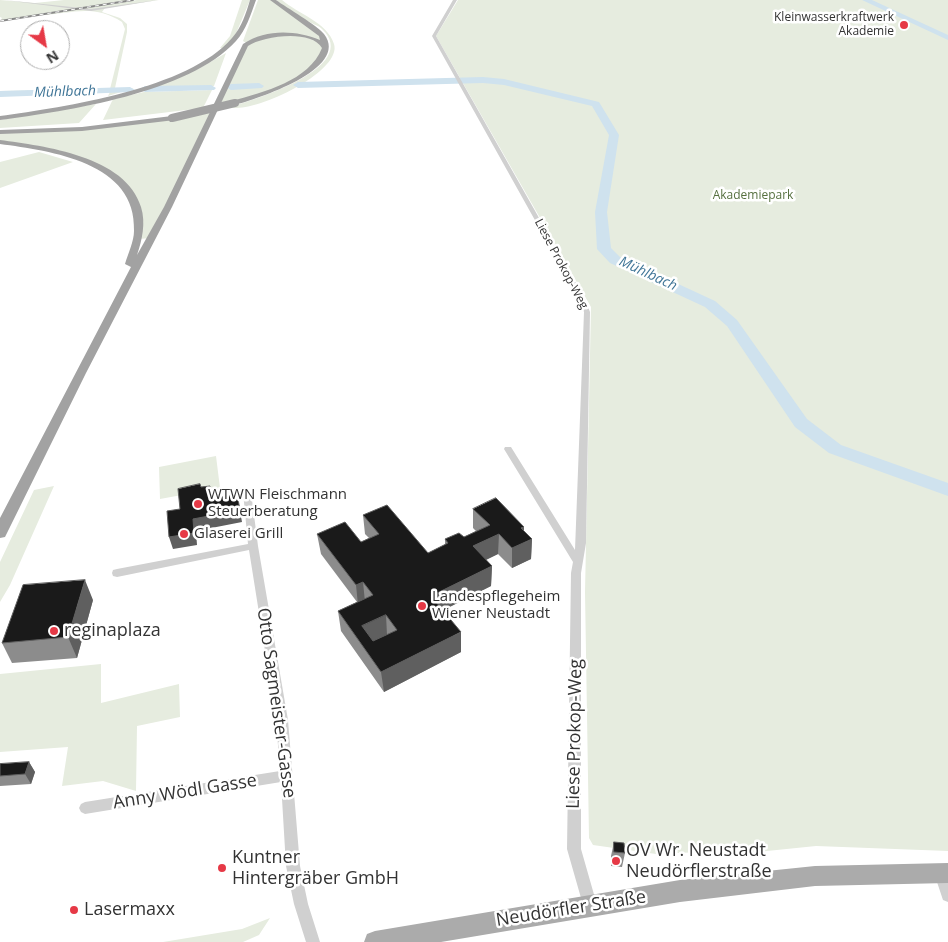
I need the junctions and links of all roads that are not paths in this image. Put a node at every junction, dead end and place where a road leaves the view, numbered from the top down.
1 (6, 0) edge
2 (156, 0) edge
3 (253, 0) edge
4 (258, 0) edge
5 (273, 0) edge
6 (455, 0) edge
7 (245, 24) junction
8 (325, 45) junction
9 (230, 77) junction
10 (220, 93) junction
11 (0, 118) edge
12 (0, 132) edge
13 (0, 142) edge
14 (80, 373) junction
15 (508, 449) dead end
16 (247, 492) dead end
17 (0, 533) edge
18 (253, 546) junction
19 (577, 561) junction
20 (117, 573) dead end
21 (284, 776) junction
22 (85, 808) dead end
23 (944, 873) edge
24 (948, 895) edge
25 (590, 905) junction
26 (313, 942) edge
27 (375, 942) edge

1 - 2 street
3 - 7 highway
4 - 9 highway
5 - 8 highway
6 - 19 street, Liese Prokop-Weg
7 - 10 highway
7 - 11 highway
8 - 9 highway
8 - 12 highway, bridge
9 - 10 highway
10 - 14 highway
13 - 14 highway
14 - 17 highway
15 - 19 street
16 - 18 street, Otto Sagmeister-Gasse
18 - 20 street
18 - 21 street, Otto Sagmeister-Gasse
19 - 25 street, Liese Prokop-Weg
21 - 22 street, Anny Wödl Gasse
21 - 26 street, Otto Sagmeister-Gasse
23 - 24 street
23 - 25 main road, Neudörfler Straße
25 - 27 main road, Neudörfler Straße

